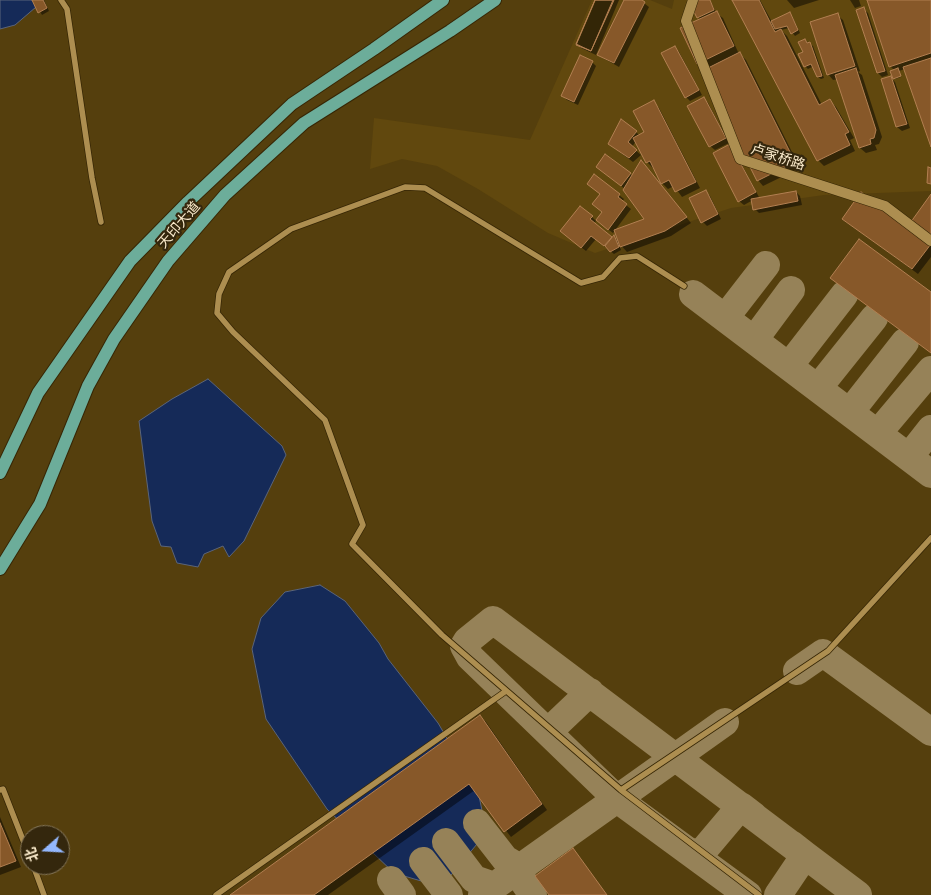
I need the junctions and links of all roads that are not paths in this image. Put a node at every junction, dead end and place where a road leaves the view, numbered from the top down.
1 (61, 0) edge
2 (442, 0) edge
3 (693, 0) edge
4 (492, 2) edge
5 (101, 222) dead end
6 (931, 241) edge
7 (684, 286) dead end
8 (0, 473) edge
9 (931, 538) edge
10 (0, 570) edge
11 (506, 691) junction
12 (0, 790) edge
13 (621, 790) junction
14 (20, 832) edge
15 (36, 875) edge
16 (44, 895) edge
17 (216, 895) edge
18 (759, 895) edge

1 - 5 lane
2 - 8 main road, 天印大道
3 - 6 street, 卢家桥路
4 - 10 main road, 天印大道
7 - 11 lane
9 - 13 lane
11 - 13 lane
11 - 17 lane
12 - 14 lane
13 - 18 lane
15 - 16 lane

